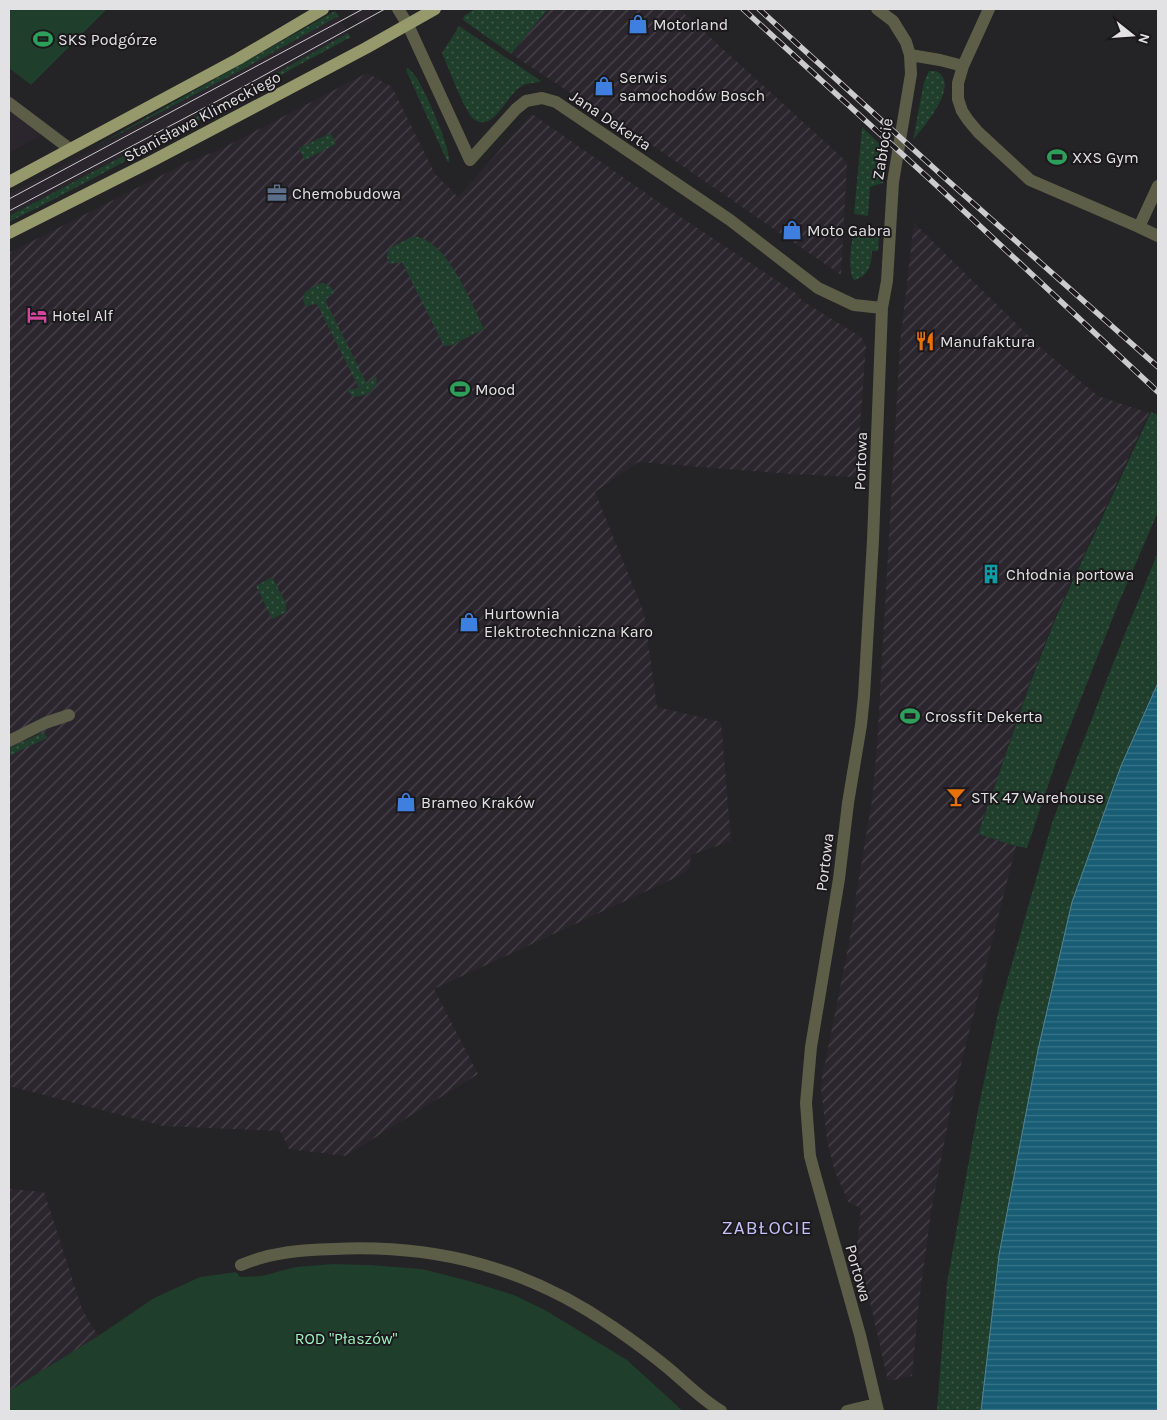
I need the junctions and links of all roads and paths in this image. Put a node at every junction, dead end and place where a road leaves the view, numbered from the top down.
1 (323, 9) edge
2 (398, 9) edge
3 (435, 9) edge
4 (988, 9) edge
5 (882, 10) edge
6 (408, 25) junction
7 (910, 55) junction
8 (963, 66) junction
9 (9, 102) edge
10 (70, 149) junction
11 (9, 182) edge
12 (1158, 186) edge
13 (1139, 227) junction
14 (9, 233) edge
15 (1158, 236) edge
16 (882, 308) junction
17 (69, 715) dead end
18 (9, 741) edge
19 (241, 1265) dead end
20 (877, 1408) edge
21 (721, 1411) edge
22 (847, 1411) edge

1 - 10 main road, Stanisława Klimeckiego
2 - 6 street, Jana Dekerta
3 - 6 main road, Stanisława Klimeckiego
4 - 8 street
5 - 7 street, Zabłocie
6 - 14 main road, Stanisława Klimeckiego
6 - 16 street, Jana Dekerta
7 - 8 street
7 - 16 street, Zabłocie
8 - 13 street
9 - 10 street
10 - 11 main road, Stanisława Klimeckiego
12 - 13 street
13 - 15 street
16 - 20 street, Portowa
17 - 18 street
19 - 21 street
20 - 22 street

